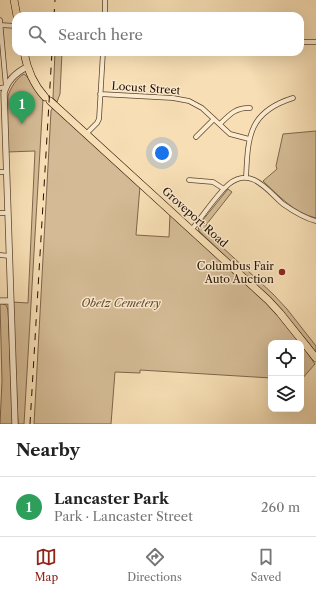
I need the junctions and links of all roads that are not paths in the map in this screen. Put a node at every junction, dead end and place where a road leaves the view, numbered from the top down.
1 (14, 0) edge
2 (105, 0) edge
3 (16, 12) edge
4 (104, 12) edge
5 (0, 23) edge
6 (12, 25) edge
7 (304, 42) edge
8 (316, 42) edge
9 (25, 56) edge
10 (103, 56) edge
11 (27, 67) junction
12 (3, 87) edge
13 (100, 94) junction
14 (292, 98) dead end
15 (250, 108) dead end
16 (214, 118) junction
17 (220, 124) junction
18 (2, 130) edge
19 (86, 134) junction
20 (196, 137) dead end
21 (249, 139) junction
22 (3, 172) edge
23 (246, 178) junction
24 (189, 180) dead end
25 (224, 189) junction
26 (0, 213) edge
27 (7, 213) junction
28 (316, 221) edge
29 (192, 229) junction
30 (0, 256) edge
31 (9, 256) junction
32 (0, 301) edge
33 (10, 302) junction
34 (316, 358) edge
35 (16, 424) edge

1 - 3 main road
2 - 4 street
5 - 6 street
5 - 12 street
7 - 8 street
9 - 11 main road, Groveport Road
10 - 13 street
11 - 12 street
11 - 19 main road, Groveport Road
12 - 18 street
13 - 16 street, Locust Street
13 - 19 street
14 - 21 street
15 - 17 street
16 - 17 street, Locust Street
16 - 20 street
17 - 21 street, Locust Street
18 - 22 street
19 - 29 main road, Groveport Road
21 - 23 street
22 - 27 street
23 - 25 street
23 - 28 street
24 - 25 street
25 - 29 street
26 - 27 street
27 - 31 street
29 - 34 main road, Groveport Road
30 - 31 street
31 - 33 street
32 - 33 street
33 - 35 street

